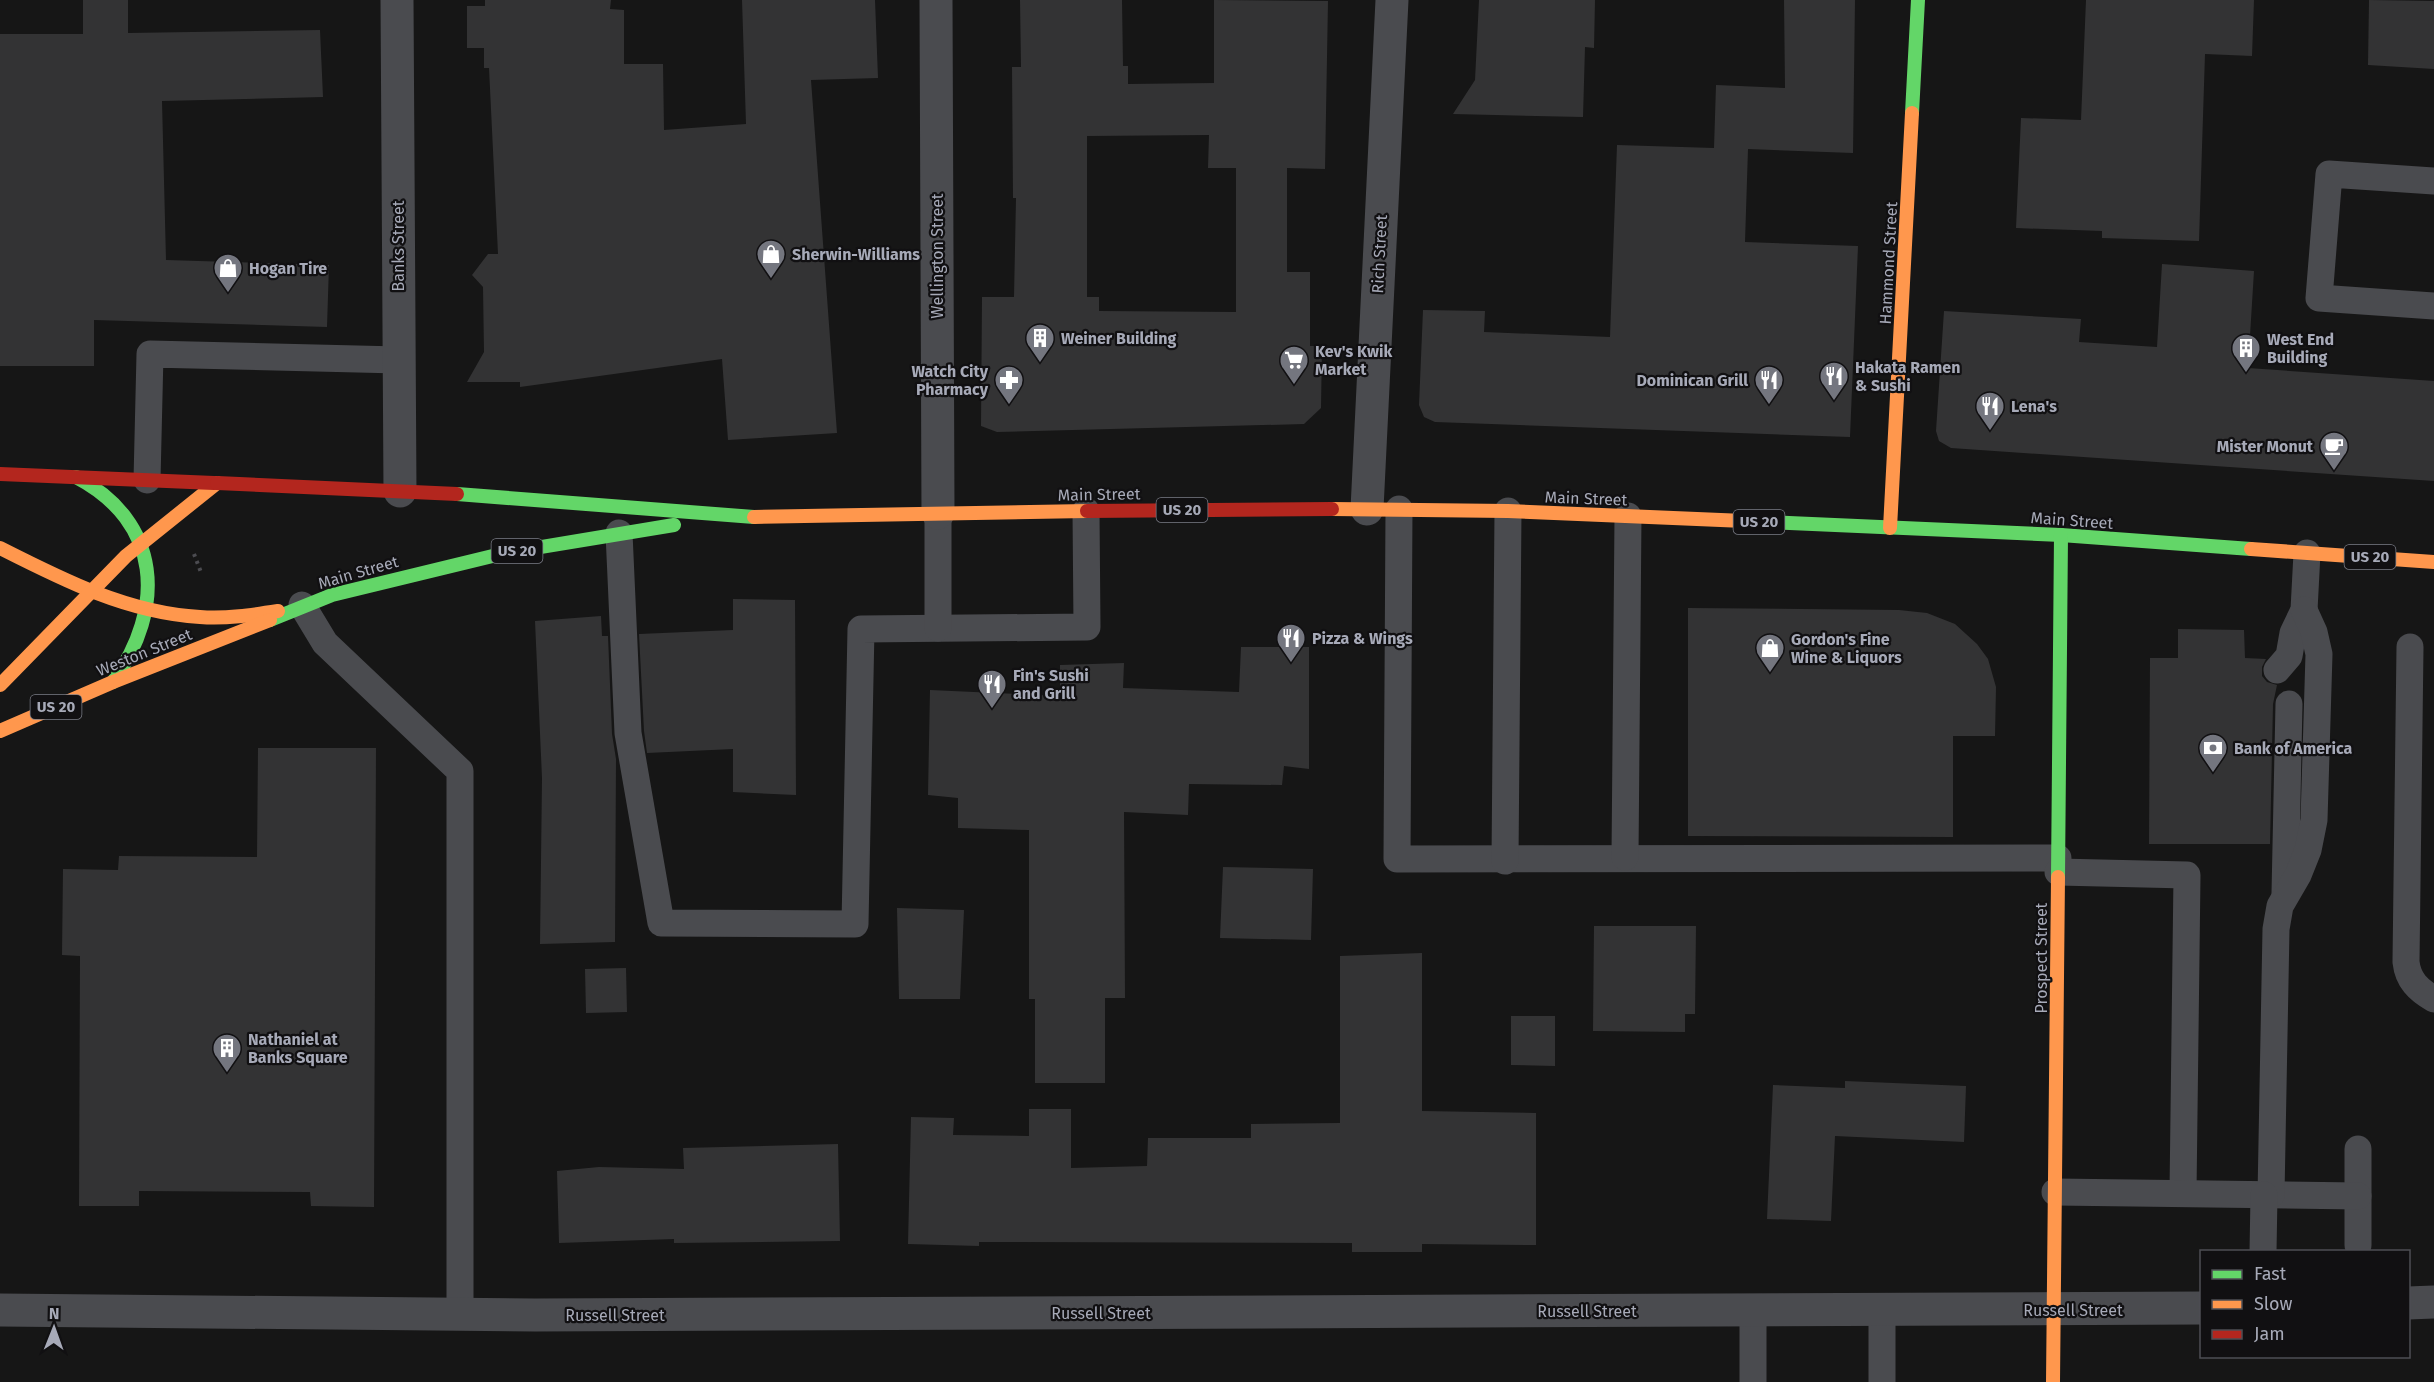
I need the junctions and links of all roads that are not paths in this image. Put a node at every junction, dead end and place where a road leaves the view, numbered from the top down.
1 (397, 0) edge
2 (936, 0) edge
3 (1392, 0) edge
4 (1918, 0) edge
5 (2434, 181) edge
6 (2434, 306) edge
7 (399, 360) junction
8 (0, 474) edge
9 (76, 477) junction
10 (147, 480) junction
11 (214, 483) junction
12 (400, 491) junction
13 (1366, 509) junction
14 (1399, 509) junction
15 (1086, 511) junction
16 (1508, 511) junction
17 (938, 513) junction
18 (1628, 516) junction
19 (736, 517) junction
20 (1890, 528) junction
21 (619, 532) junction
22 (2061, 535) junction
23 (141, 543) junction
24 (0, 548) edge
25 (2307, 553) junction
26 (2434, 562) edge
27 (89, 592) junction
28 (302, 605) junction
29 (2304, 610) junction
30 (145, 611) junction
31 (938, 628) junction
32 (2410, 647) dead end
33 (2277, 670) dead end
34 (113, 682) junction
35 (0, 685) edge
36 (2289, 704) dead end
37 (0, 731) edge
38 (1625, 857) junction
39 (1505, 861) junction
40 (2058, 865) junction
41 (2285, 898) junction
42 (2434, 999) edge
43 (2358, 1149) dead end
44 (2055, 1192) junction
45 (2183, 1193) junction
46 (2267, 1195) junction
47 (2358, 1196) junction
48 (2358, 1245) dead end
49 (2263, 1250) edge
50 (2434, 1302) edge
51 (2410, 1303) edge
52 (2200, 1308) edge
53 (2054, 1310) junction
54 (0, 1311) edge
55 (1753, 1311) junction
56 (1882, 1311) junction
57 (460, 1314) junction
58 (1753, 1382) edge
59 (1882, 1382) edge
60 (2053, 1382) edge

1 - 7 street, Banks Street
2 - 17 street, Wellington Street
3 - 13 street, Rich Street
4 - 20 main road, Hammond Street
5 - 6 lane
7 - 10 lane
7 - 12 street, Banks Street
8 - 9 main road, Main Street
9 - 10 main road, Main Street
9 - 23 main road
10 - 11 main road, Main Street
11 - 12 main road, Main Street / US 20
11 - 23 main road
12 - 19 main road, Main Street / US 20
13 - 14 main road, Main Street / US 20
13 - 15 main road, Main Street / US 20
14 - 16 main road, Main Street / US 20
14 - 39 lane
15 - 17 main road, Main Street / US 20
15 - 31 lane
16 - 18 main road, Main Street / US 20
16 - 39 lane
17 - 19 main road, Main Street / US 20
17 - 31 lane
18 - 20 main road, Main Street / US 20
18 - 38 lane
19 - 21 main road, Main Street / US 20
20 - 22 main road, Main Street / US 20
21 - 28 main road, Main Street / US 20
21 - 31 lane
22 - 25 main road, Main Street / US 20
22 - 40 main road, Prospect Street
23 - 27 main road
23 - 30 main road
24 - 27 main road, Main Street
25 - 26 main road, Main Street / US 20
25 - 29 lane
27 - 30 main road, Main Street
27 - 35 main road
28 - 30 main road, Main Street
28 - 34 main road, Weston Street / US 20
28 - 57 lane
29 - 33 lane
29 - 41 lane
30 - 34 main road
32 - 42 lane
34 - 37 main road, Weston Street / US 20
36 - 41 lane
38 - 39 lane
38 - 40 lane
40 - 44 main road, Prospect Street
40 - 45 lane
41 - 46 lane
43 - 47 lane
44 - 45 lane
44 - 53 main road, Prospect Street
45 - 46 lane
46 - 47 lane
46 - 49 lane
47 - 48 lane
50 - 51 street
52 - 53 street, Russell Street
53 - 56 street, Russell Street
53 - 60 main road, Prospect Street
54 - 57 street, Russell Street
55 - 56 street, Russell Street
55 - 57 street, Russell Street
55 - 58 lane
56 - 59 lane

